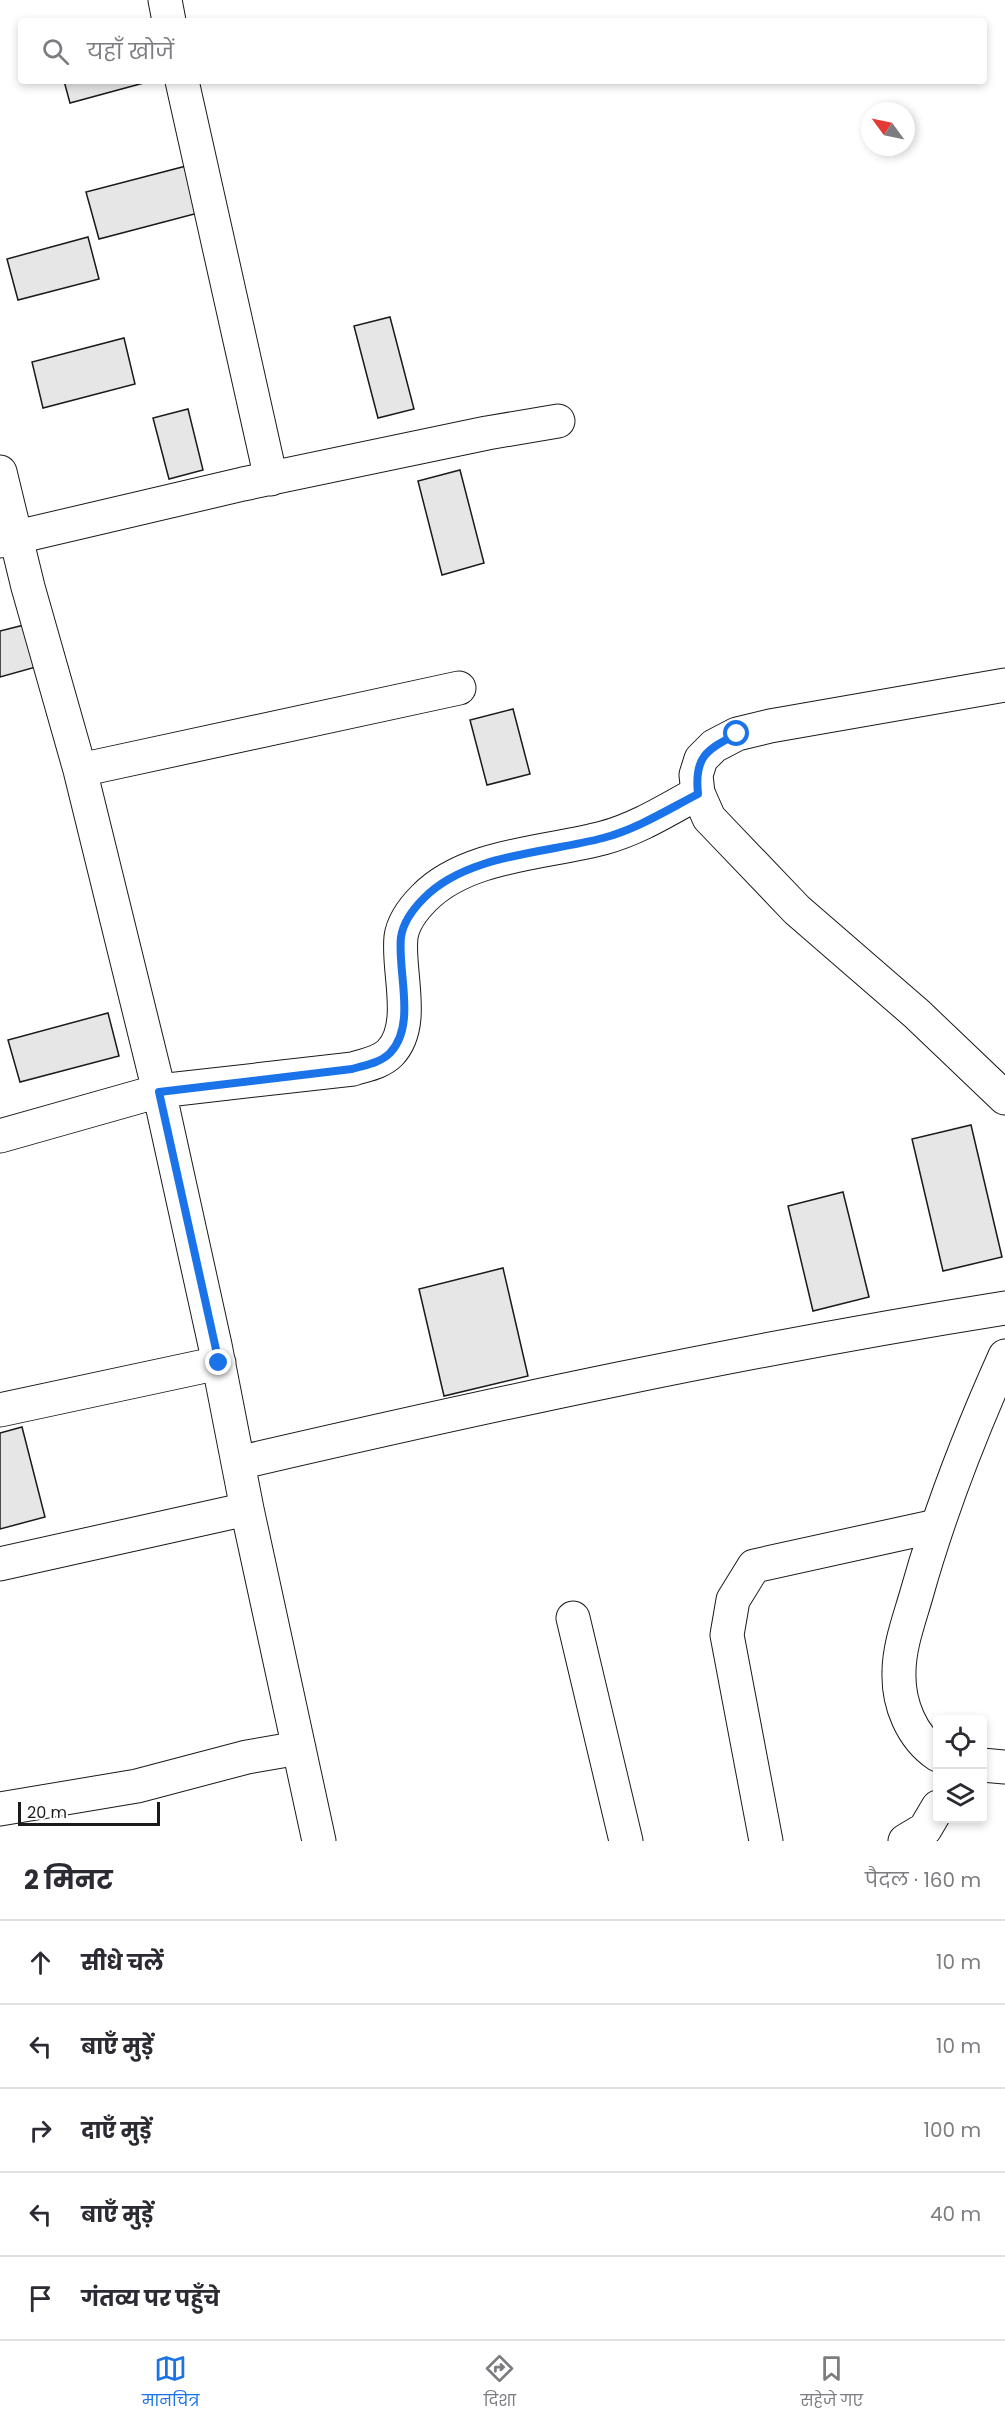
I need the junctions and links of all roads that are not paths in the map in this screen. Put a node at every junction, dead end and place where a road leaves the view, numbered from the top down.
1 (165, 0) edge
2 (168, 18) edge
3 (183, 84) edge
4 (558, 421) dead end
5 (0, 472) edge
6 (271, 479) junction
7 (8, 539) edge
8 (1005, 686) edge
9 (459, 688) dead end
10 (80, 770) junction
11 (698, 794) junction
12 (159, 1092) junction
13 (1005, 1098) edge
14 (0, 1136) edge
15 (1005, 1308) edge
16 (1005, 1356) edge
17 (219, 1363) junction
18 (0, 1410) edge
19 (238, 1463) junction
20 (248, 1509) junction
21 (936, 1526) junction
22 (0, 1564) edge
23 (573, 1617) dead end
24 (299, 1748) junction
25 (933, 1752) edge
26 (987, 1765) edge
27 (1005, 1767) edge
28 (0, 1809) edge
29 (933, 1816) edge
30 (319, 1841) edge
31 (626, 1841) edge
32 (765, 1841) edge
33 (905, 1841) edge

1 - 2 street
3 - 6 street
4 - 6 street
5 - 7 street
6 - 7 street
7 - 10 street
8 - 11 street
9 - 10 street
10 - 12 street
11 - 12 street
11 - 13 street
12 - 14 street
12 - 17 street
15 - 19 street
16 - 21 street
17 - 18 street
17 - 19 street
19 - 20 street
20 - 22 street
20 - 24 street
21 - 25 street
21 - 32 street
23 - 31 street
24 - 28 street
24 - 30 street
26 - 27 street
29 - 33 street

